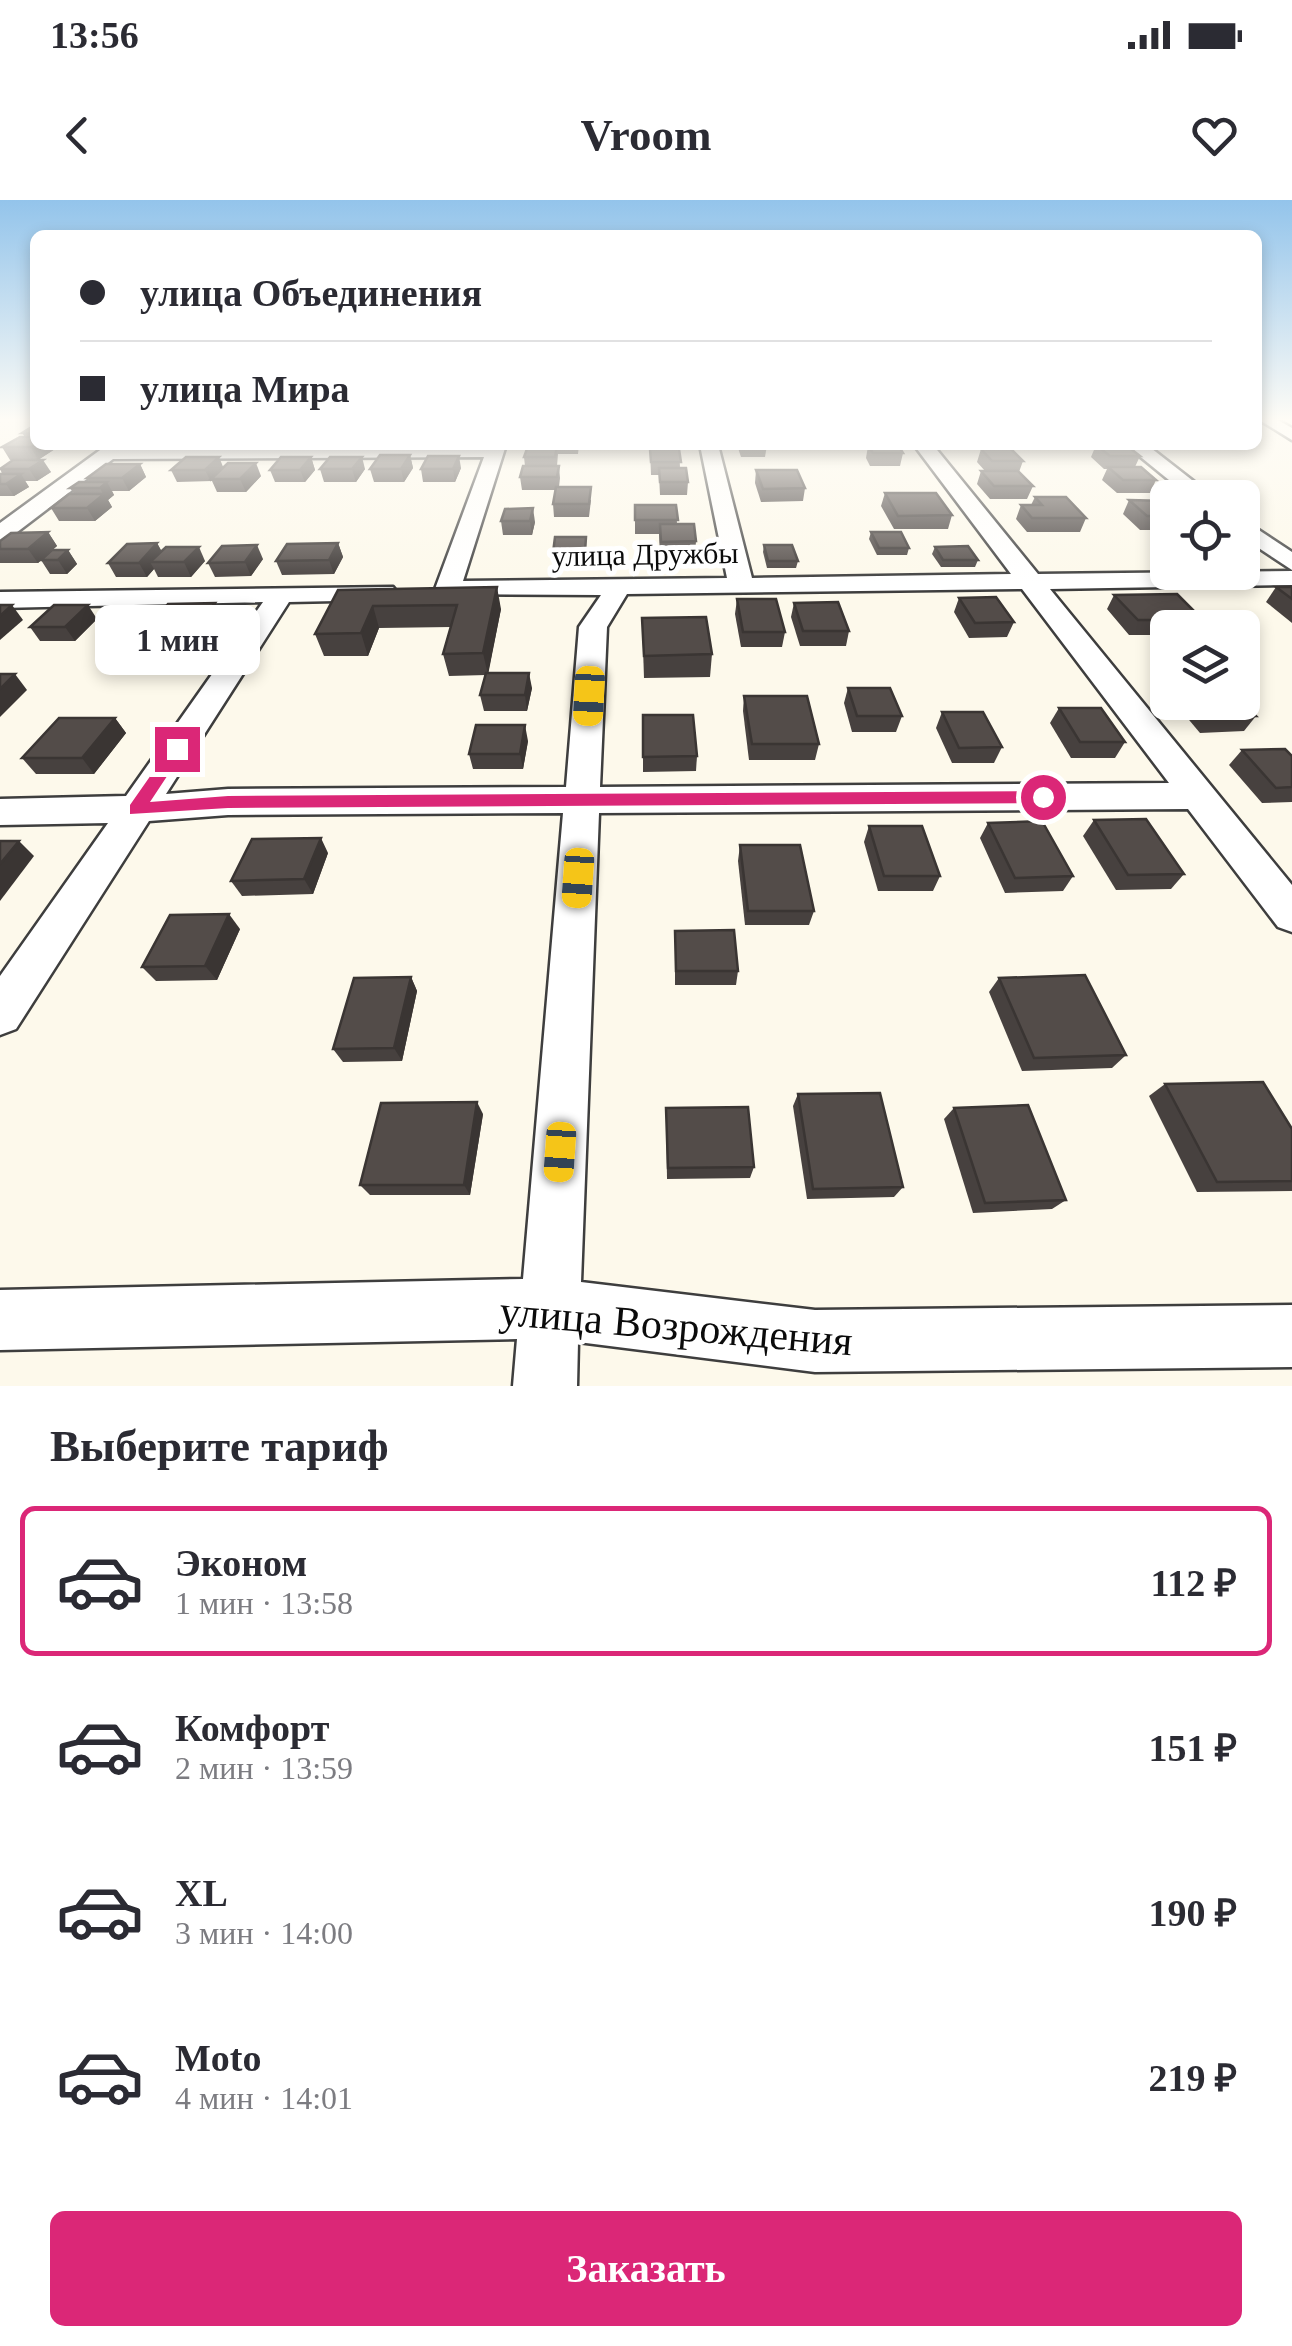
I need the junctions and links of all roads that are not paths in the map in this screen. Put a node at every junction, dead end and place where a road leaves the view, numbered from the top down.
1 (79, 474) edge
2 (485, 474) edge
3 (716, 474) edge
4 (945, 474) edge
5 (0, 534) edge
6 (1260, 540) edge
7 (1291, 564) edge
8 (1028, 580) junction
9 (741, 585) junction
10 (619, 586) junction
11 (430, 590) junction
12 (279, 597) junction
13 (0, 600) edge
14 (1197, 796) junction
15 (583, 800) junction
16 (136, 809) junction
17 (0, 812) edge
18 (1292, 915) edge
19 (0, 1014) edge
20 (550, 1308) junction
21 (0, 1320) edge
22 (1292, 1336) edge
23 (545, 1386) edge

1 - 5 street
2 - 11 street
3 - 9 street
4 - 8 street
6 - 7 street
7 - 8 street, улица Дружбы
8 - 9 street, улица Дружбы
8 - 14 street
9 - 10 street, улица Дружбы
10 - 11 street, улица Дружбы
10 - 15 street
11 - 12 street, улица Дружбы
12 - 13 street, улица Дружбы
12 - 16 street
14 - 15 street
14 - 18 street
15 - 16 street
15 - 20 street
16 - 17 street
16 - 19 street
20 - 21 street, улица Возрождения
20 - 22 street, улица Возрождения
20 - 23 street

